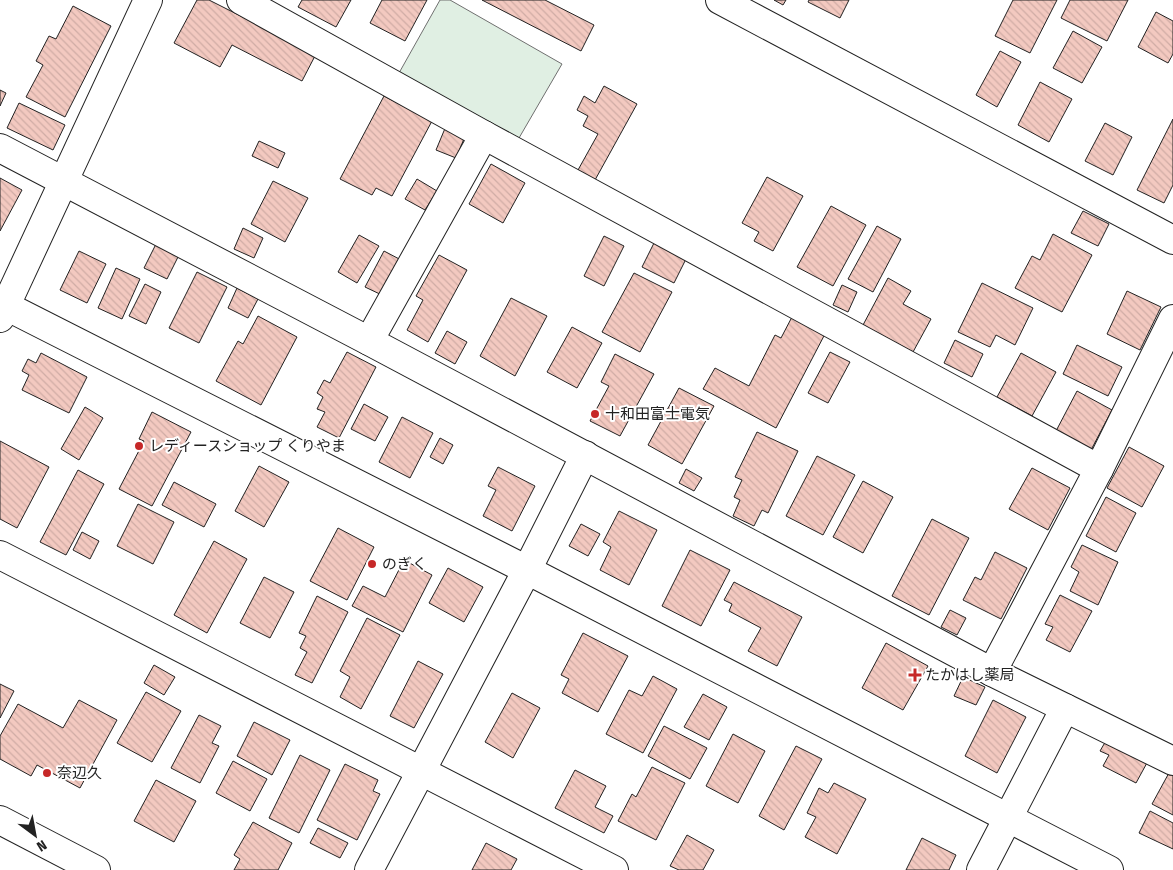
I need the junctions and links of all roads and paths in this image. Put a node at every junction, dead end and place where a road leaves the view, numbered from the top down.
1 (241, 0) edge
2 (720, 0) edge
3 (139, 3) edge
4 (484, 135) junction
5 (0, 148) edge
6 (64, 181) junction
7 (1173, 240) edge
8 (2, 309) edge
9 (1173, 319) edge
10 (369, 341) junction
11 (585, 455) junction
12 (1099, 469) junction
13 (0, 555) edge
14 (527, 570) junction
15 (992, 672) junction
16 (1065, 708) junction
17 (1173, 761) edge
18 (420, 771) junction
19 (1008, 818) junction
20 (0, 820) edge
21 (96, 870) edge
22 (370, 870) edge
23 (614, 870) edge
24 (982, 870) edge
25 (1109, 870) edge

1 - 4 street
2 - 7 street
3 - 6 street
4 - 10 street
4 - 12 street
5 - 6 street
6 - 8 street
6 - 10 street
8 - 14 street
9 - 12 street
10 - 11 street
11 - 14 street
11 - 15 street
12 - 15 street
13 - 18 street
14 - 18 street
14 - 19 street
15 - 16 street
16 - 17 street
16 - 19 street
18 - 22 street
18 - 23 street
19 - 24 street
19 - 25 street
20 - 21 street

